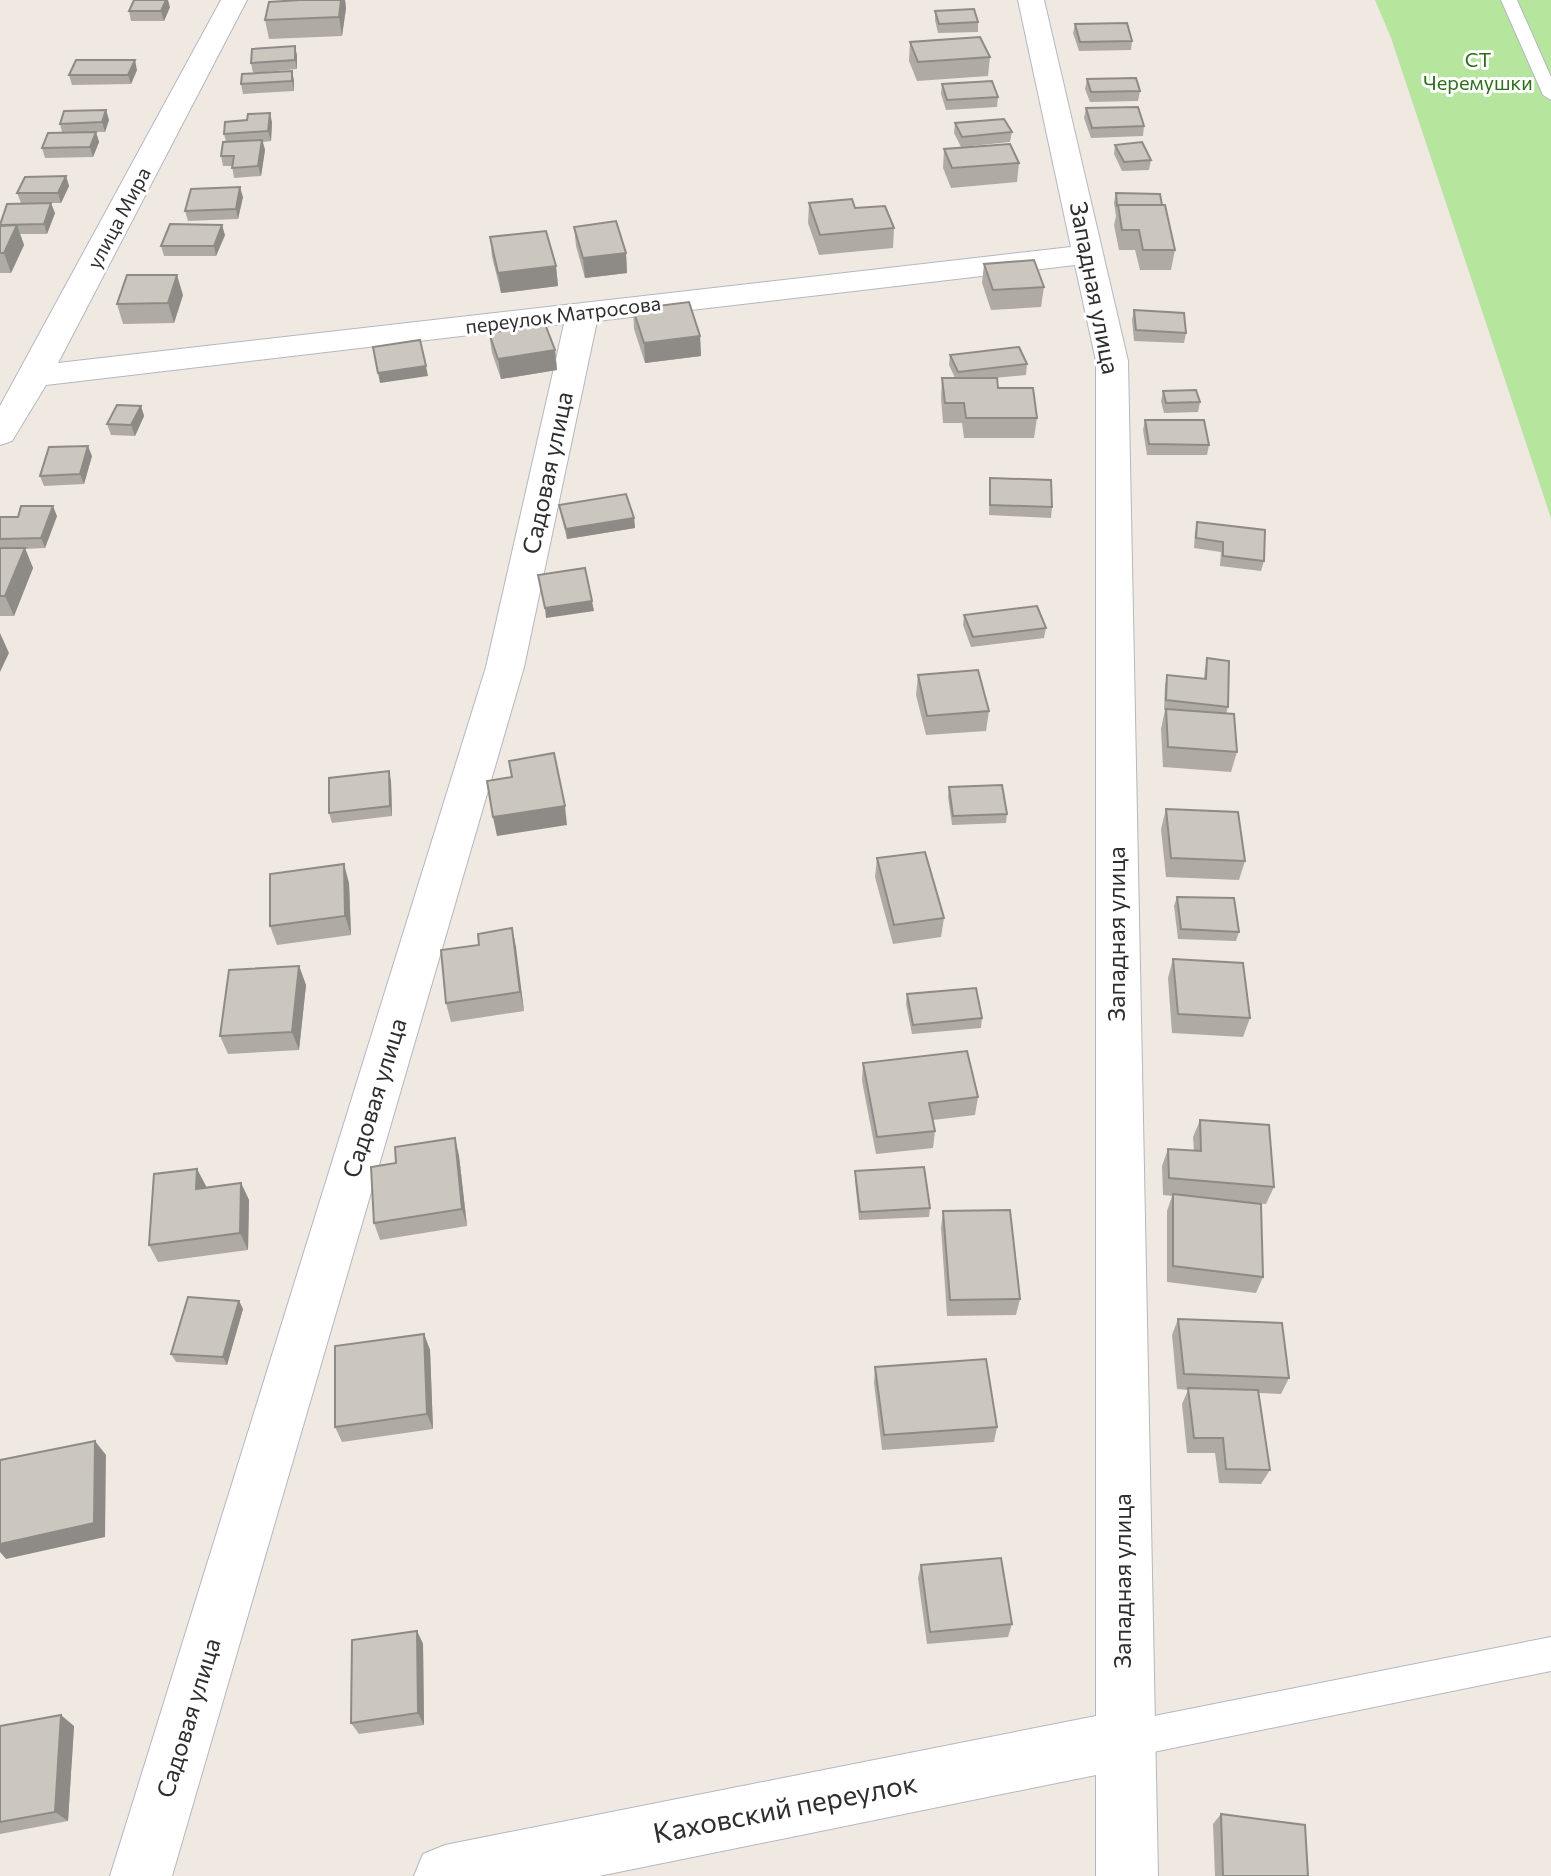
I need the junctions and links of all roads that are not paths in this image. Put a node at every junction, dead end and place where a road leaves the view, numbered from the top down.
1 (234, 0) edge
2 (1031, 0) edge
3 (1509, 0) edge
4 (1528, 40) junction
5 (1551, 43) edge
6 (1551, 95) edge
7 (1090, 254) junction
8 (583, 313) junction
9 (35, 376) junction
10 (0, 434) edge
11 (1551, 1654) edge
12 (1124, 1740) junction
13 (141, 1876) edge
14 (445, 1876) edge
15 (1127, 1876) edge

1 - 9 street, улица Мира
2 - 7 street, Западная улица
3 - 4 lane
4 - 5 lane
4 - 6 lane
7 - 8 street, переулок Матросова
7 - 12 street, Западная улица
8 - 9 street, переулок Матросова
8 - 13 street, Садовая улица
9 - 10 street, улица Мира
11 - 12 lane
12 - 14 street, Каховский переулок
12 - 15 street, Западная улица

